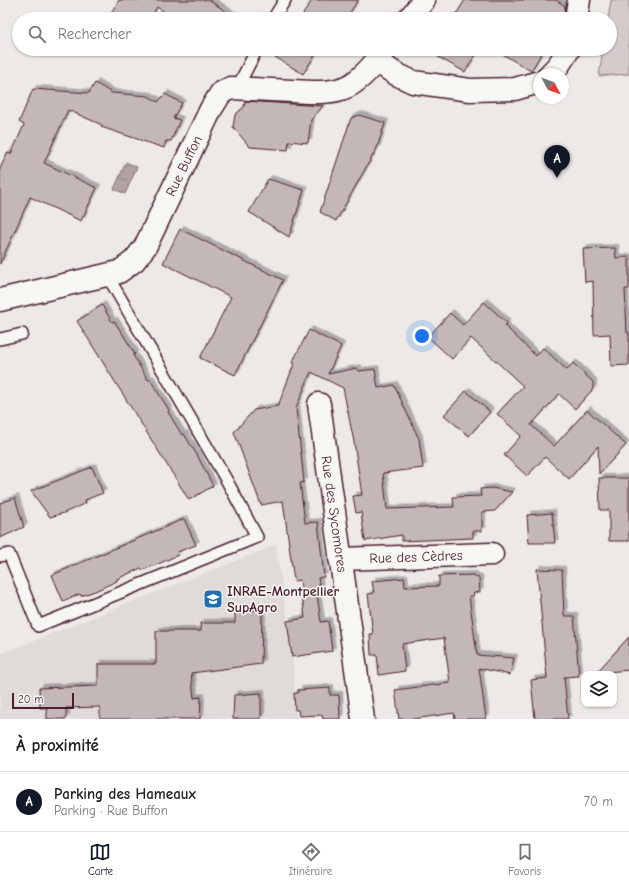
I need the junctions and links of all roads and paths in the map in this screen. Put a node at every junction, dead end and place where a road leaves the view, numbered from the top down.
1 (285, 0) edge
2 (424, 0) edge
3 (579, 0) edge
4 (277, 12) edge
5 (415, 12) edge
6 (577, 12) edge
7 (253, 56) edge
8 (380, 56) edge
9 (382, 56) edge
10 (564, 56) edge
11 (556, 68) edge
12 (533, 84) edge
13 (237, 88) junction
14 (107, 275) junction
15 (0, 300) edge
16 (22, 334) dead end
17 (0, 339) edge
18 (319, 404) dead end
19 (492, 554) dead end
20 (0, 556) edge
21 (340, 559) junction
22 (363, 719) edge

1 - 4 lane
2 - 5 street
3 - 6 street
7 - 13 lane
8 - 13 street, Rue Buffon
9 - 12 street, Rue Buffon
10 - 11 street
13 - 14 street, Rue Buffon
14 - 15 street, Rue Buffon
14 - 20 lane
16 - 17 lane
18 - 21 street, Rue des Sycomores
19 - 21 street, Rue des Cèdres
21 - 22 street, Rue des Sycomores

